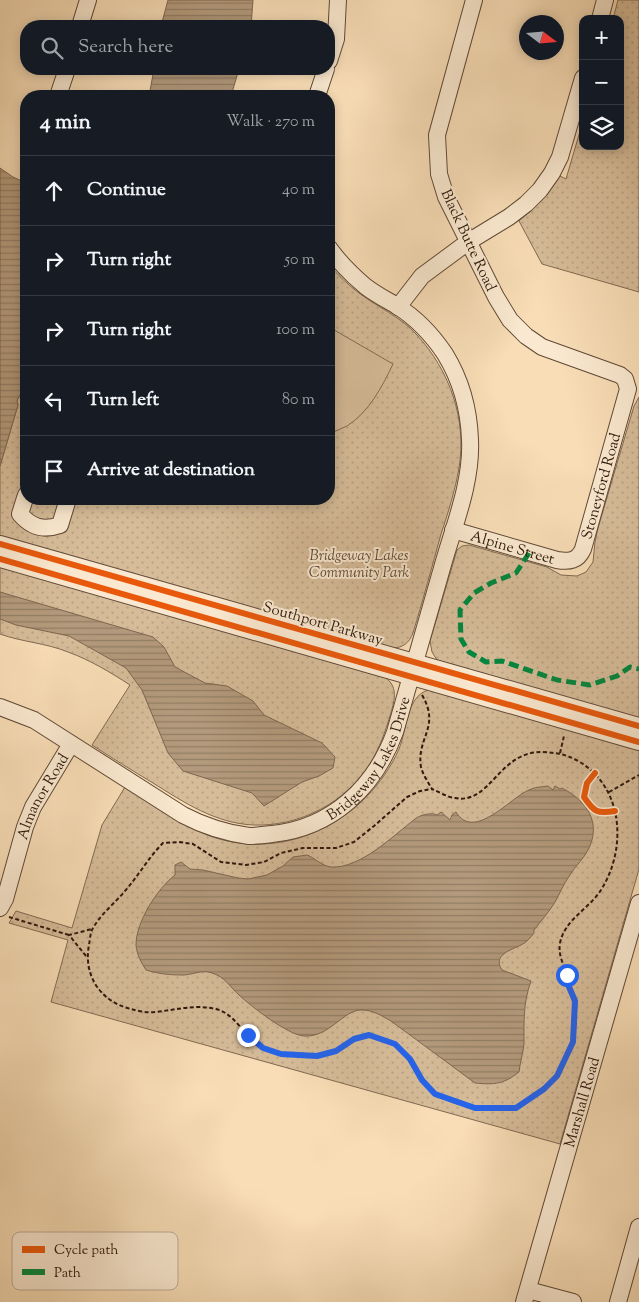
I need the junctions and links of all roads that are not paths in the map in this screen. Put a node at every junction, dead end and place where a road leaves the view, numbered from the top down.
1 (88, 0) edge
2 (338, 0) edge
3 (474, 0) edge
4 (605, 0) edge
5 (601, 15) edge
6 (82, 20) edge
7 (335, 42) edge
8 (65, 75) edge
9 (324, 75) edge
10 (60, 90) edge
11 (319, 90) edge
12 (579, 92) edge
13 (468, 242) junction
14 (335, 255) edge
15 (398, 307) junction
16 (625, 379) joint
17 (23, 505) edge
18 (66, 505) edge
19 (38, 528) junction
20 (453, 530) junction
21 (0, 544) edge
22 (0, 559) edge
23 (29, 560) junction
24 (574, 560) joint
25 (412, 670) junction
26 (0, 706) edge
27 (639, 726) edge
28 (639, 742) edge
29 (72, 744) junction
30 (639, 903) edge
31 (4, 913) edge
32 (639, 1227) edge
33 (526, 1296) edge
34 (573, 1302) edge
35 (618, 1302) edge

1 - 6 street
2 - 7 street
3 - 13 street, Black Butte Road
4 - 5 street
8 - 10 street
9 - 11 street
12 - 13 street
13 - 15 street
13 - 16 street, Black Butte Road
14 - 15 street, Bridgeway Lakes Drive
15 - 20 street, Bridgeway Lakes Drive
16 - 24 street, Stoneyford Road
17 - 19 street
18 - 19 street
19 - 23 street
20 - 24 street, Alpine Street
20 - 25 street, Bridgeway Lakes Drive
21 - 23 street, Southport Parkway
22 - 23 street, Southport Parkway
23 - 25 street, Southport Parkway
25 - 27 street, Southport Parkway
25 - 28 street, Southport Parkway
25 - 29 street, Bridgeway Lakes Drive
26 - 29 street, Bridgeway Lakes Drive
29 - 31 street, Almanor Road
30 - 33 street, Marshall Road
32 - 35 street
33 - 34 street

